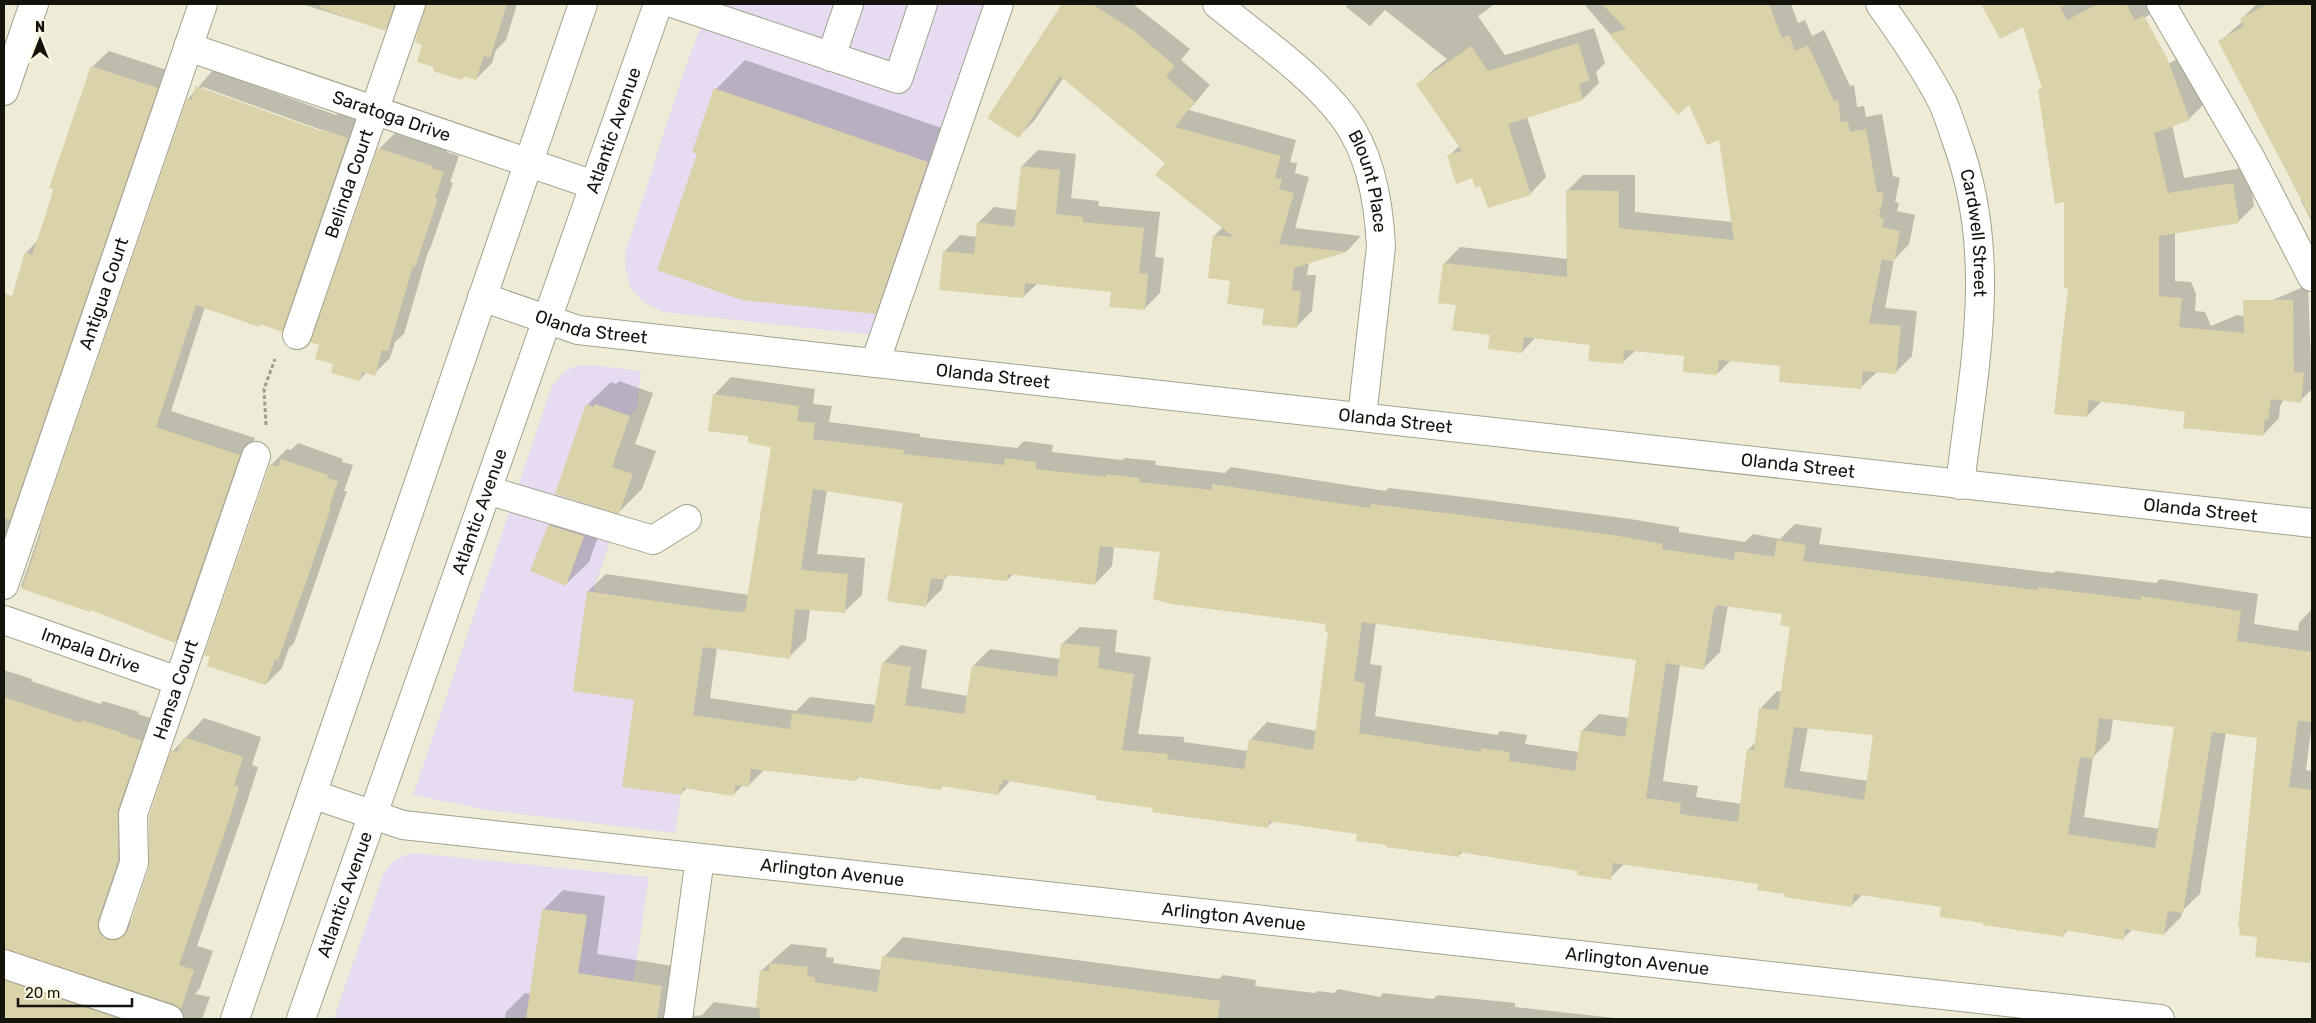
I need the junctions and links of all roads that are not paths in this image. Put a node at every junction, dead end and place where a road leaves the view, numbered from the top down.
1 (34, 4) edge
2 (203, 4) edge
3 (411, 4) edge
4 (583, 4) edge
5 (658, 4) edge
6 (675, 4) edge
7 (849, 4) edge
8 (923, 4) edge
9 (999, 4) edge
10 (1217, 4) edge
11 (1880, 4) edge
12 (2161, 4) edge
13 (188, 47) junction
14 (831, 57) junction
15 (6, 77) edge
16 (374, 110) junction
17 (528, 163) junction
18 (594, 185) junction
19 (2312, 277) edge
20 (482, 297) junction
21 (547, 319) junction
22 (297, 335) road end
23 (875, 363) junction
24 (1362, 418) junction
25 (256, 456) road end
26 (1960, 485) junction
27 (487, 490) junction
28 (686, 519) dead end
29 (2312, 524) edge
30 (4, 585) edge
31 (4, 620) edge
32 (178, 682) junction
33 (312, 794) junction
34 (373, 816) junction
35 (700, 858) junction
36 (113, 924) dead end
37 (4, 964) edge
38 (169, 1019) edge
39 (235, 1019) edge
40 (301, 1019) edge
41 (678, 1019) edge
42 (2160, 1019) edge

1 - 15 street
2 - 13 street, Antigua Court
3 - 16 street, Belinda Court
4 - 17 street
5 - 18 street, Atlantic Avenue
6 - 14 street
7 - 14 street
8 - 14 street
9 - 23 street
10 - 24 street, Blount Place
11 - 26 street, Cardwell Street
12 - 19 street
13 - 16 street, Saratoga Drive
13 - 30 street, Antigua Court
16 - 17 street, Saratoga Drive
16 - 22 street, Belinda Court
17 - 18 street, Saratoga Drive
17 - 20 street
18 - 21 street, Atlantic Avenue
20 - 21 street, Olanda Street
20 - 33 street
21 - 23 street, Olanda Street
21 - 27 street, Atlantic Avenue
23 - 24 street, Olanda Street
24 - 26 street, Olanda Street
25 - 32 street, Hansa Court
26 - 29 street, Olanda Street
27 - 28 street
27 - 34 street, Atlantic Avenue
31 - 32 street, Impala Drive
32 - 36 street, Hansa Court
33 - 34 street, Arlington Avenue
33 - 39 street
34 - 35 street, Arlington Avenue
34 - 40 street, Atlantic Avenue
35 - 41 street
35 - 42 street, Arlington Avenue
37 - 38 street

